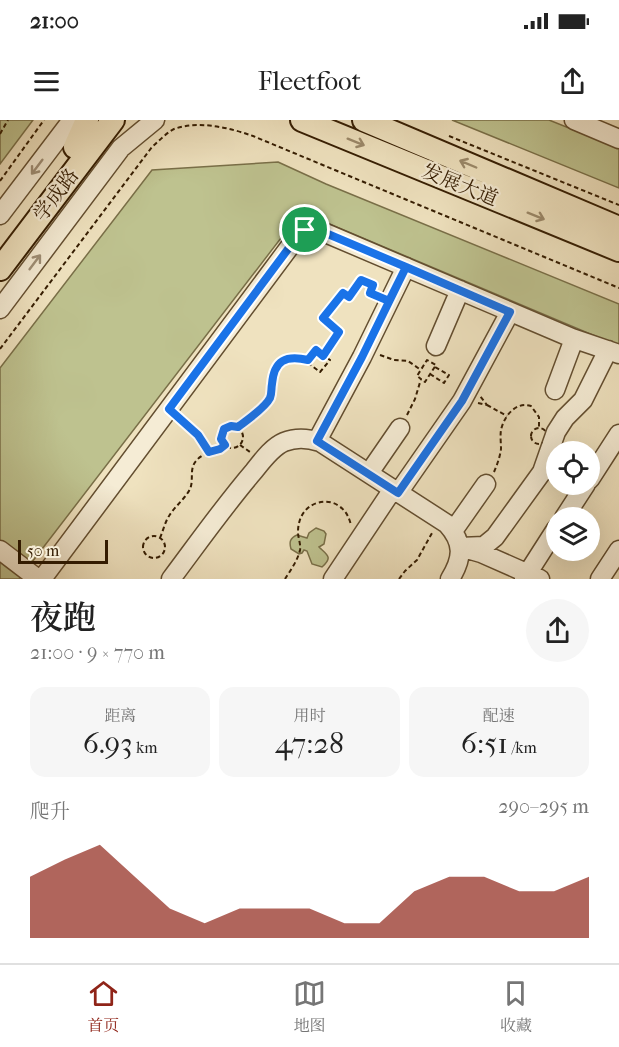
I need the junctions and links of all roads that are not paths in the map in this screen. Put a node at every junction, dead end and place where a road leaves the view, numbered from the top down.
1 (72, 120) edge
2 (87, 120) edge
3 (95, 120) edge
4 (113, 120) edge
5 (125, 120) edge
6 (155, 120) edge
7 (296, 120) edge
8 (364, 120) edge
9 (574, 120) edge
10 (311, 124) edge
11 (619, 139) edge
12 (80, 152) junction
13 (0, 215) edge
14 (619, 228) edge
15 (0, 246) edge
16 (619, 250) edge
17 (406, 267) junction
18 (0, 269) edge
19 (460, 290) junction
20 (0, 309) edge
21 (510, 312) junction
22 (574, 339) junction
23 (435, 346) dead end
24 (613, 352) edge
25 (555, 390) dead end
26 (400, 428) road end
27 (619, 434) edge
28 (317, 441) junction
29 (600, 463) edge
30 (369, 474) junction
31 (486, 484) road end
32 (396, 491) junction
33 (451, 533) junction
34 (546, 547) edge
35 (0, 550) edge
36 (619, 550) edge
37 (530, 577) edge
38 (40, 579) edge
39 (171, 579) edge
40 (333, 579) edge
41 (450, 579) edge
42 (600, 579) edge

1 -> 13 street
2 - 12 main road
3 - 12 main road, 学成路
4 - 12 main road, 学成路
5 - 12 main road
20 -> 6 street
7 - 10 main road, 发展大道
14 -> 8 main road, 发展大道
9 - 11 street
10 -> 16 main road, 发展大道
12 - 15 main road, 学成路
12 - 18 main road, 学成路
17 - 19 street
17 - 28 street
17 - 38 street
19 - 21 street
19 - 23 street
21 - 22 street
21 - 32 street
22 - 24 street
22 - 25 street
24 - 33 street
26 - 30 street
27 - 29 street
28 - 30 street
28 - 39 street
30 - 32 street
31 - 33 street
32 - 33 street
32 - 40 street
33 - 37 street
33 - 41 street
34 - 37 street
35 - 38 street
36 - 42 street

